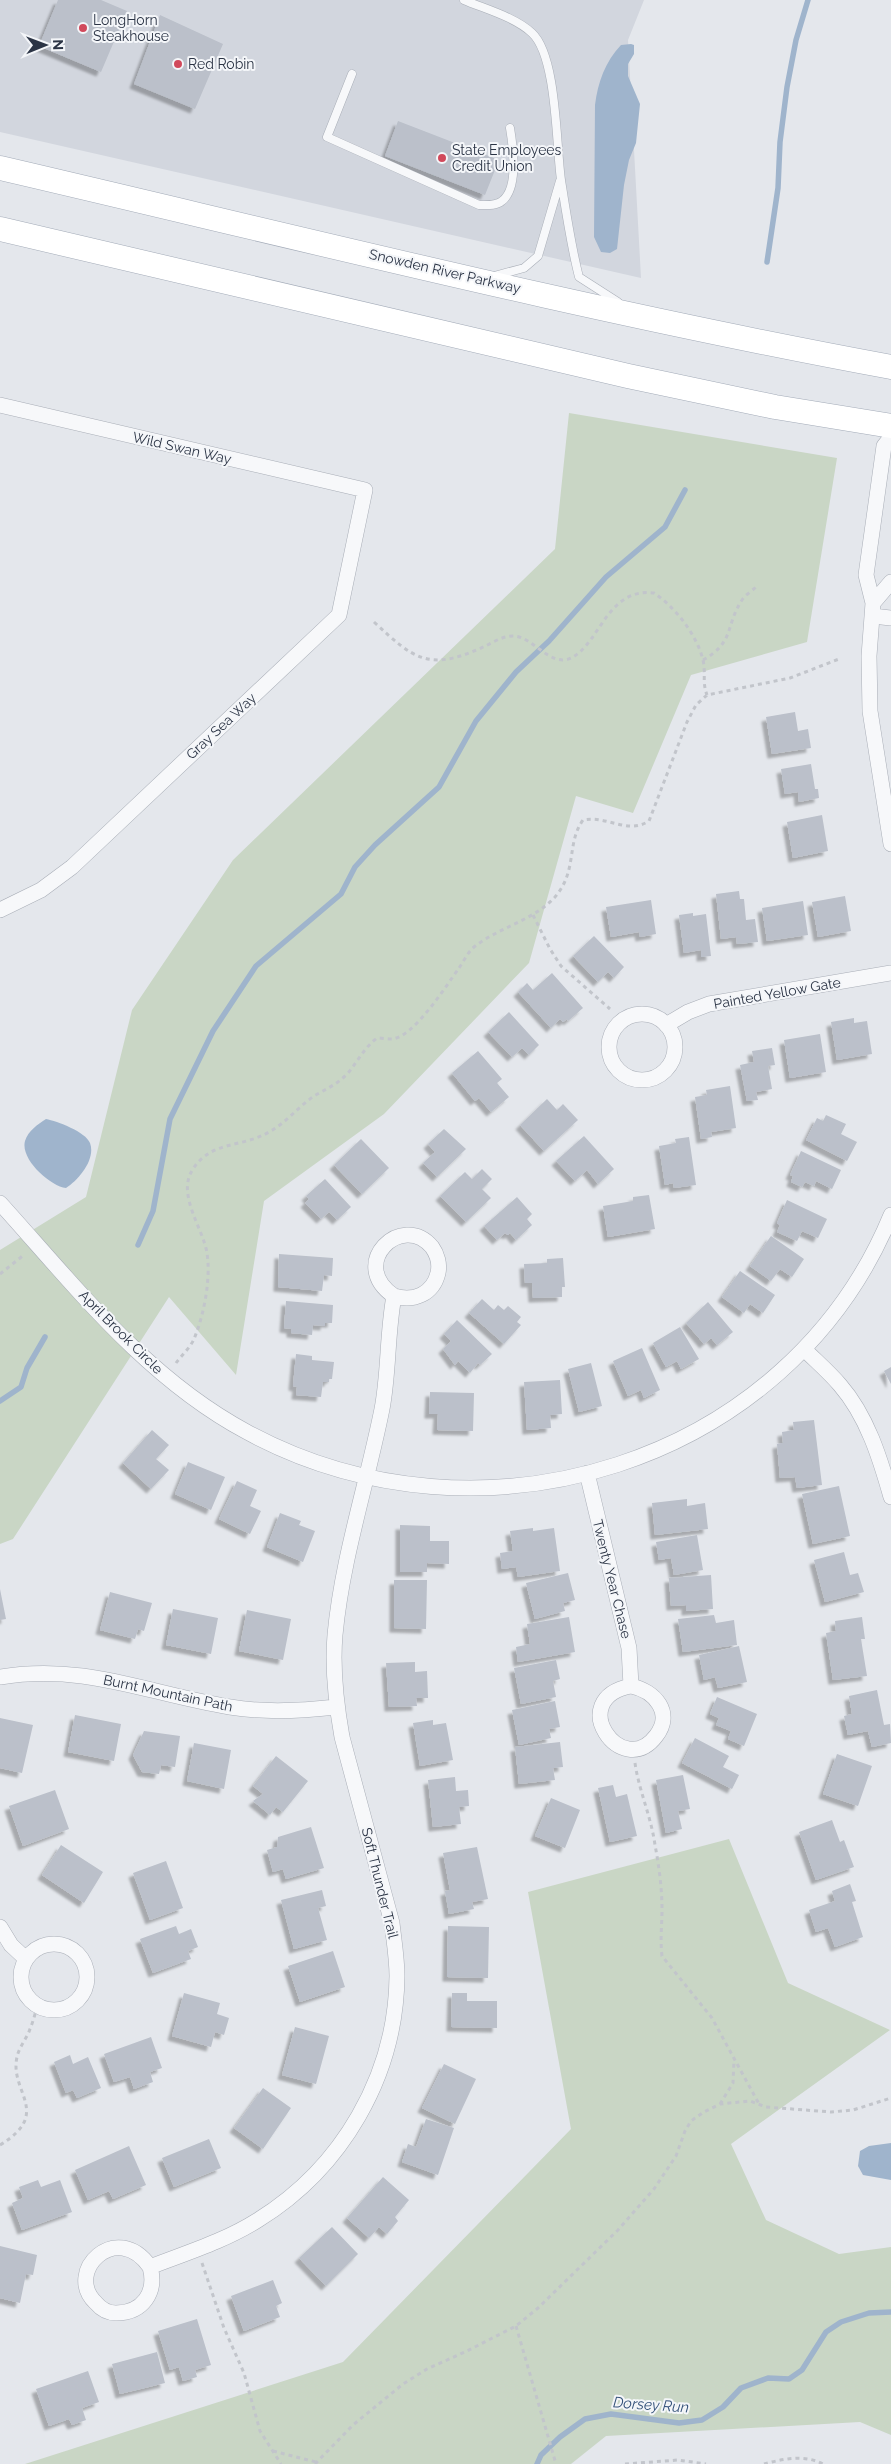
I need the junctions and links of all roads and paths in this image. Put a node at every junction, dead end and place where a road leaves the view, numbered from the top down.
1 (464, 0) edge
2 (352, 74) dead end
3 (510, 128) dead end
4 (0, 168) edge
5 (561, 179) junction
6 (0, 229) edge
7 (480, 279) junction
8 (641, 316) junction
9 (891, 367) edge
10 (0, 405) edge
11 (891, 426) edge
12 (891, 437) edge
13 (365, 490) joint
14 (891, 582) edge
15 (756, 586) dead end
16 (873, 610) junction
17 (891, 618) edge
18 (374, 622) dead end
19 (839, 659) dead end
20 (703, 660) junction
21 (707, 695) junction
22 (891, 844) edge
23 (0, 910) edge
24 (533, 915) junction
25 (891, 974) edge
26 (610, 1009) dead end
27 (666, 1025) junction
28 (0, 1203) edge
29 (891, 1215) edge
30 (37, 1244) junction
31 (0, 1274) edge
32 (394, 1296) junction
33 (804, 1349) junction
34 (165, 1377) junction
35 (587, 1474) junction
36 (367, 1476) junction
37 (891, 1497) edge
38 (0, 1677) edge
39 (631, 1686) junction
40 (336, 1707) junction
41 (632, 1749) junction
42 (0, 1927) edge
43 (26, 1959) junction
44 (37, 2007) junction
45 (734, 2057) junction
46 (891, 2098) edge
47 (720, 2104) junction
48 (759, 2104) junction
49 (0, 2145) edge
50 (197, 2249) junction
51 (150, 2267) junction
52 (516, 2326) junction
53 (273, 2451) junction
54 (316, 2463) edge
55 (281, 2464) edge
56 (556, 2464) edge
57 (625, 2464) edge
58 (706, 2464) edge
59 (764, 2464) edge
60 (823, 2464) edge

1 - 5 lane
2 - 3 lane
4 - 7 main road, Snowden River Parkway
5 - 7 lane
5 - 8 lane
6 - 11 main road
7 - 8 main road, Snowden River Parkway
8 - 9 main road, Snowden River Parkway
10 - 13 street, Wild Swan Way
12 - 16 street
13 - 23 street, Gray Sea Way
14 - 16 street
15 - 20 path
16 - 17 street
16 - 22 street
18 - 20 path
19 - 21 path
20 - 21 path
21 - 24 path
24 - 26 path
24 - 34 path
25 - 27 street, Painted Yellow Gate
27 - 27 street
28 - 30 street, April Brook Circle
29 - 33 street, April Brook Circle
30 - 31 path
30 - 34 street, April Brook Circle
32 - 32 street
32 - 36 street, Soft Thunder Trail
33 - 35 street, April Brook Circle
33 - 37 street
34 - 36 street, April Brook Circle
35 - 36 street, April Brook Circle
35 - 39 street, Twenty Year Chase
36 - 40 street, Soft Thunder Trail
38 - 40 street, Burnt Mountain Path
39 - 41 street
39 - 41 street
40 - 50 street, Soft Thunder Trail
41 - 45 path
42 - 43 street
43 - 44 street
43 - 44 street
44 - 49 path
45 - 47 path
45 - 48 path
46 - 48 path
47 - 48 path
47 - 52 path
50 - 51 street, Soft Thunder Trail
50 - 53 path
51 - 51 street
52 - 54 path
52 - 56 path
53 - 54 path
53 - 55 path
57 - 58 path
59 - 60 path

